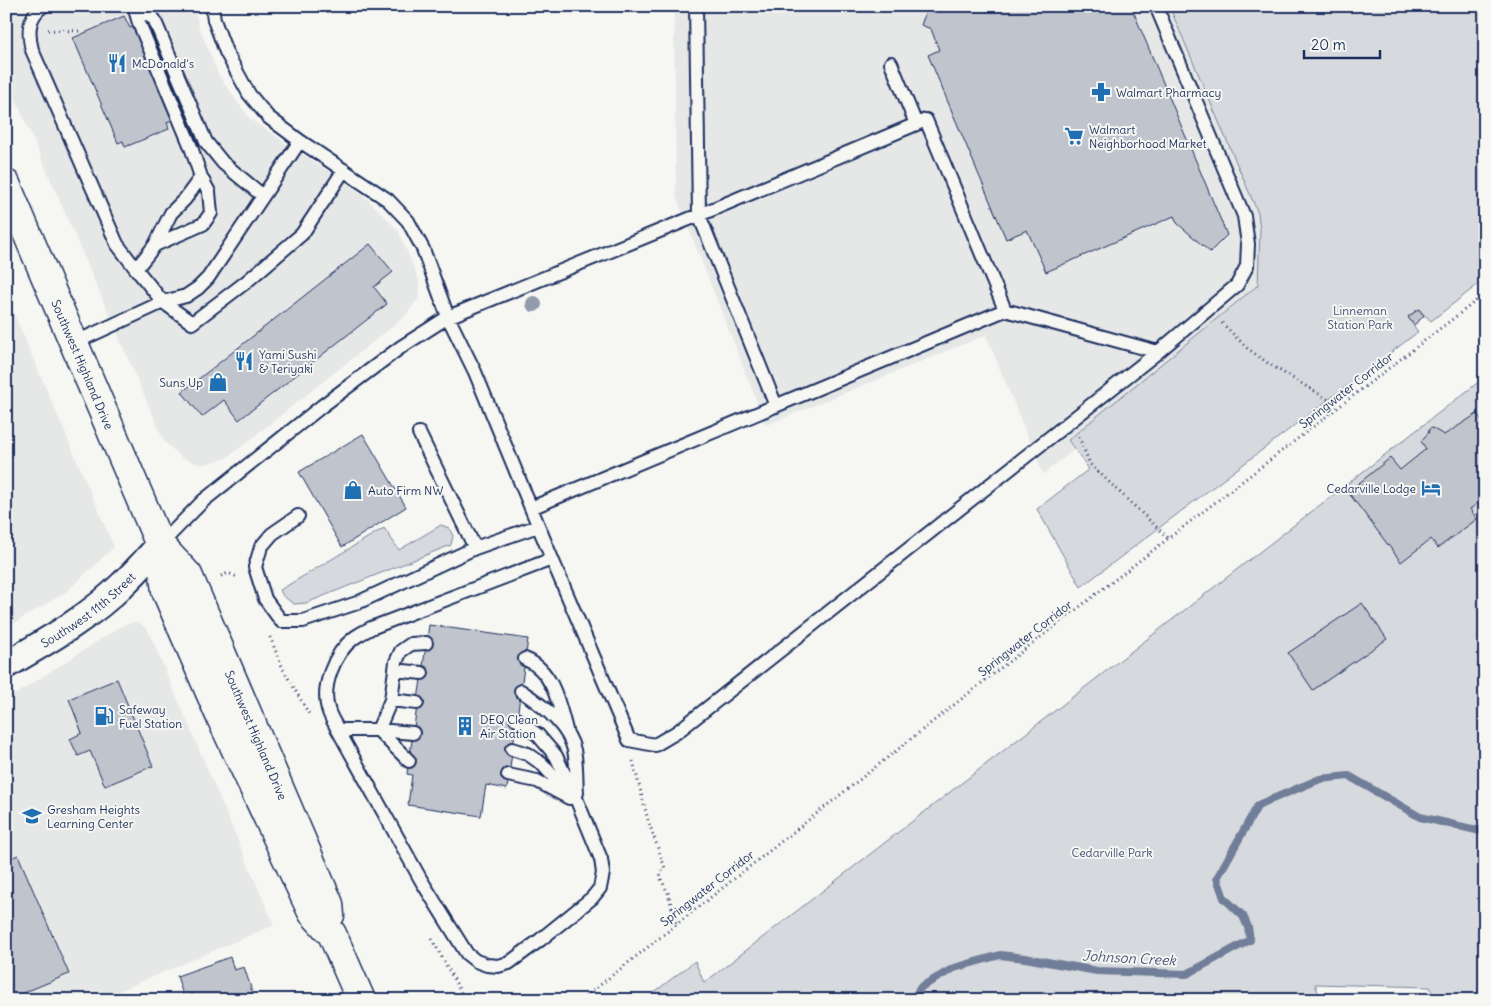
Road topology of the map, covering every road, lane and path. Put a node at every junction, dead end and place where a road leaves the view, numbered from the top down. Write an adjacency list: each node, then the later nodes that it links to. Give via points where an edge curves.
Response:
1 (43, 6): 15 (lane, via 30,22 32,50 117,244)
2 (135, 6): 10 (lane); 12 (lane, via 154,19 206,142 222,163)
3 (212, 6): 8 (lane, via 226,52 249,94 268,117)
4 (696, 6): 13 (lane)
5 (1156, 6): 18 (lane, via 1244,216 1247,266 1237,285)
6 (890, 63): 7 (lane)
7 (916, 124): 13 (lane); 19 (lane, via 926,120)
8 (300, 141): 9 (lane); 12 (lane)
9 (344, 170): 17 (lane, via 302,234 192,323); 20 (lane, via 388,200 408,222 423,249)
10 (201, 177): 14 (lane, via 171,214); 14 (lane, via 209,192 211,213 203,224)
11 (6, 184): 21 (main road, Southwest Highland Drive)
12 (263, 196): 17 (lane, via 208,278 186,296)
13 (699, 215): 20 (lane); 23 (lane)
14 (156, 245): 15 (lane)
15 (136, 269): 17 (lane)
16 (1485, 294): 24 (path, Springwater Corridor)
17 (163, 302): 21 (lane)
18 (1208, 309): 22 (lane); 24 (path, via 1246,348)
19 (1005, 310): 22 (lane); 23 (lane)
20 (448, 317): 27 (lane, via 475,372); 31 (lane, via 401,347 322,406 203,501)
21 (74, 342): 31 (main road, Southwest Highland Drive)
22 (1158, 352): 25 (lane)
23 (776, 406): 27 (lane)
24 (1339, 406): 30 (path, Springwater Corridor)
25 (1073, 420): 30 (path, via 1090,464); 47 (lane, via 677,732 655,745)
26 (419, 433): 32 (lane)
27 (531, 508): 29 (lane)
28 (298, 516): 32 (lane, via 261,546 255,567 265,599 281,620 303,620 357,604)
29 (538, 526): 32 (lane); 33 (lane)
30 (1168, 538): 52 (path, Springwater Corridor)
31 (160, 545): 36 (street, Southwest 11th Street, via 123,585 100,604); 53 (main road, Southwest Highland Drive, via 188,574 329,904 332,934)
32 (475, 548)
33 (552, 559): 43 (lane, via 371,628 353,638 331,670 326,690 328,711); 47 (lane)
34 (426, 643): 37 (lane, via 411,644 401,652)
35 (526, 659): 45 (lane, via 543,670 555,691)
36 (6, 665)
37 (395, 670): 38 (lane); 40 (lane)
38 (422, 673)
39 (521, 691): 45 (lane, via 538,702)
40 (391, 700): 41 (lane); 44 (lane)
41 (418, 703)
42 (516, 719): 51 (lane, via 538,735 556,756)
43 (338, 730): 44 (lane); 51 (lane, via 406,854 467,954 487,965 509,963 600,888 603,873 600,859)
44 (378, 730): 46 (lane); 49 (lane)
45 (567, 732): 51 (lane, via 574,750)
46 (413, 733)
47 (629, 740): 52 (path, via 648,820 665,868 660,877)
48 (512, 749): 51 (lane, via 528,754 542,764)
49 (409, 761)
50 (508, 775): 51 (lane, via 537,781)
51 (578, 803)
52 (676, 923): 54 (path, Springwater Corridor)
53 (360, 1000)
54 (580, 1000)

